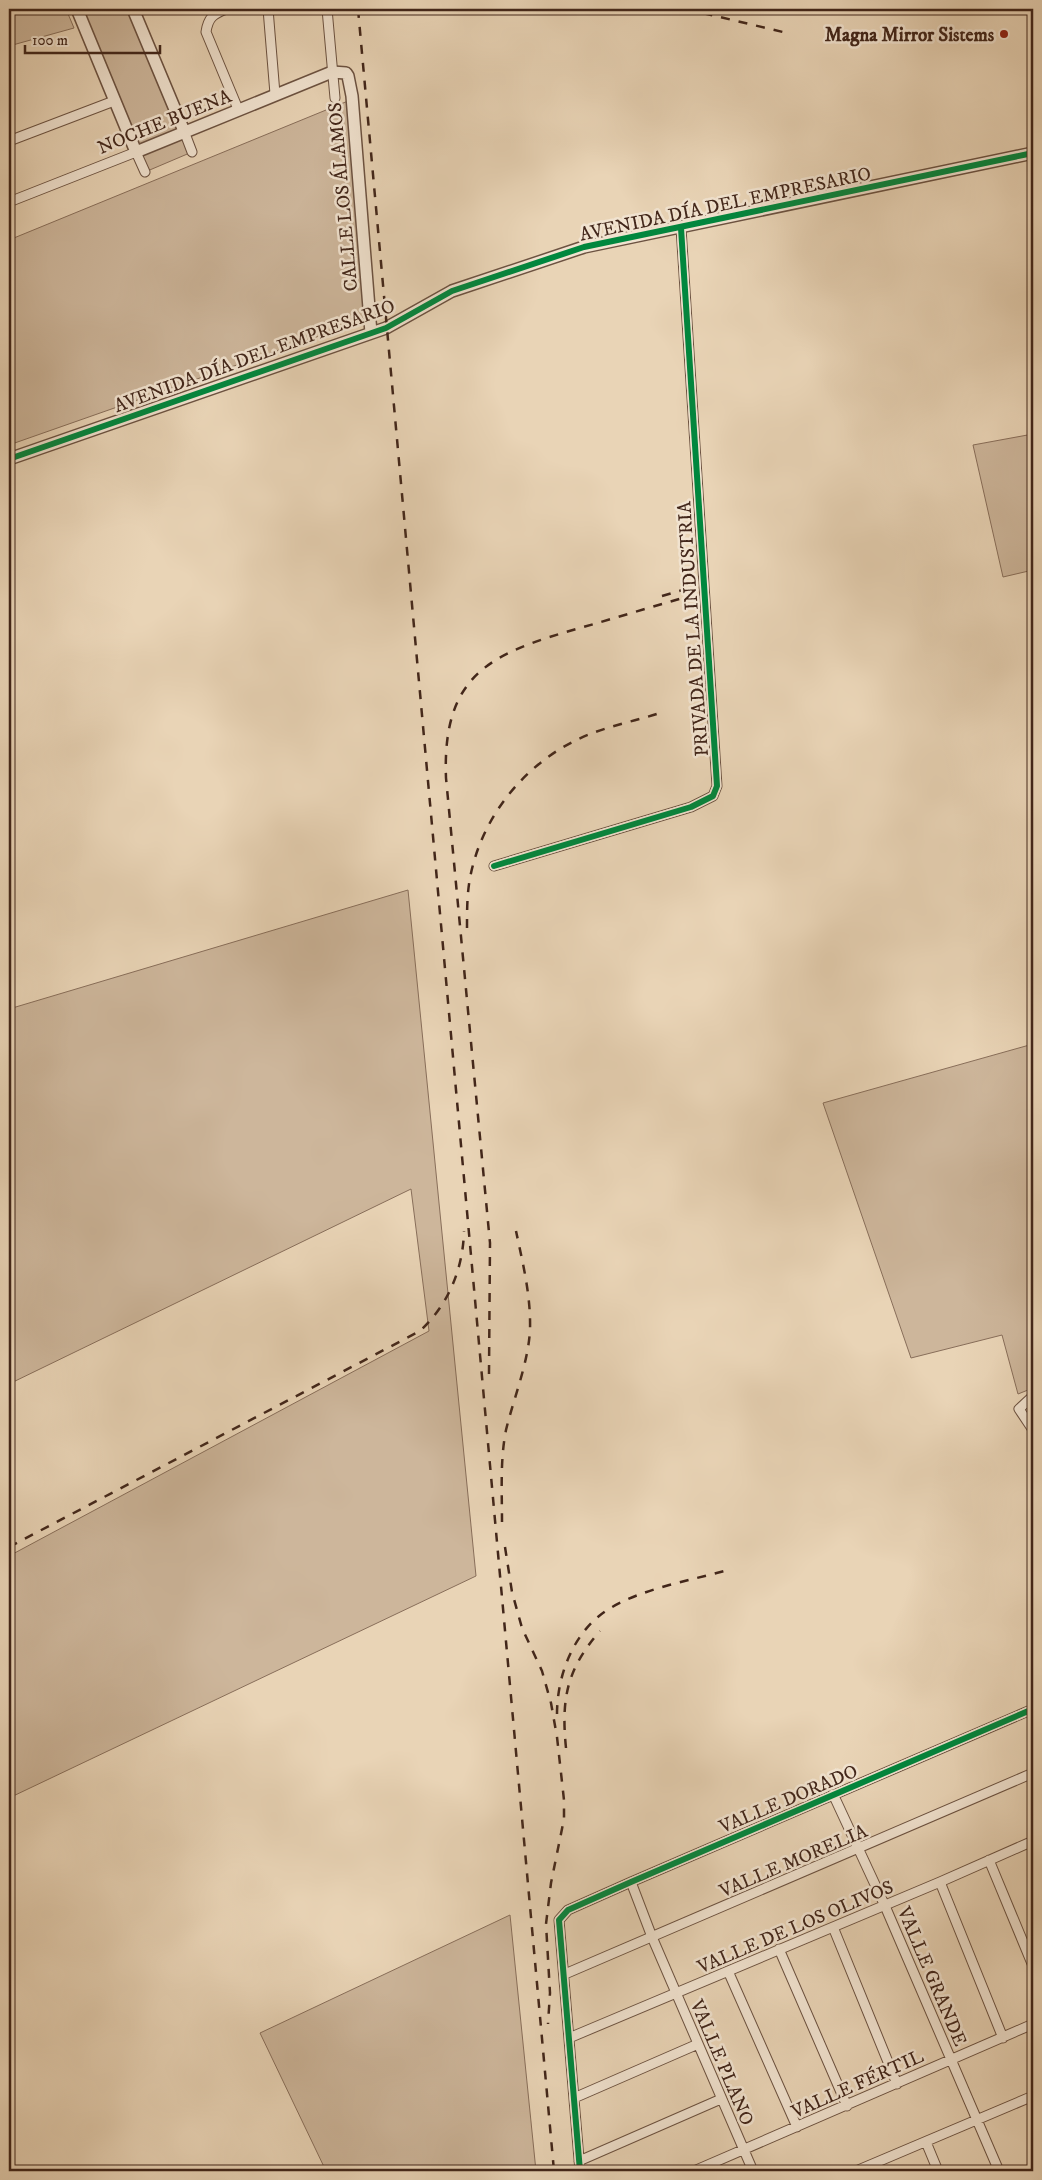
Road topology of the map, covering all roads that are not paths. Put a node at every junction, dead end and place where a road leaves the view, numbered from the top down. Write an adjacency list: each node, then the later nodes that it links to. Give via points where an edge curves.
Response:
1 (77, 9): 9 (street)
2 (133, 9): 11 (street)
3 (226, 9): 10 (street, via 212,16 207,22 206,32)
4 (268, 9): 7 (street)
5 (327, 9): 6 (street, CALLE LOS ÁLAMOS)
6 (332, 72): 7 (street, NOCHE BUENA); 8 (street, CALLE LOS ÁLAMOS); 19 (street, CALLE LOS ÁLAMOS, via 346,73 350,84)
7 (275, 94): 10 (street, NOCHE BUENA)
8 (336, 98)
9 (114, 101): 12 (street); 13 (street)
10 (238, 109): 11 (street, NOCHE BUENA)
11 (184, 131): 13 (street, NOCHE BUENA); 14 (street)
12 (9, 141)
13 (136, 152): 16 (street); 17 (street, NOCHE BUENA)
14 (192, 152)
15 (1033, 153): 18 (street, AVENIDA DÍA DEL EMPRESARIO)
16 (146, 172)
17 (9, 202)
18 (681, 228): 19 (street, AVENIDA DÍA DEL EMPRESARIO, via 584,247 528,265 452,291); 21 (street, PRIVADA DE LA INDUSTRIA, via 718,786 713,796 691,807)
19 (371, 333): 20 (street, AVENIDA DÍA DEL EMPRESARIO)
20 (9, 459)
21 (494, 866)
22 (1033, 1396): 23 (street, via 1019,1409)
23 (1033, 1430)
24 (1033, 1710): 26 (street, VALLE DORADO)
25 (1033, 1773): 28 (street, VALLE MORELIA)
26 (834, 1794): 28 (street, VALLE GRANDE); 30 (street, VALLE DORADO)
27 (1033, 1841): 29 (street, VALLE DE LOS OLIVOS)
28 (858, 1850): 32 (street, VALLE GRANDE); 34 (street, VALLE MORELIA)
29 (989, 1860): 31 (street, VALLE DE LOS OLIVOS); 36 (street)
30 (631, 1882): 34 (street, VALLE PLANO); 38 (street, VALLE DORADO, via 568,1910 559,1920)
31 (940, 1882): 32 (street, VALLE DE LOS OLIVOS); 42 (street)
32 (885, 1906): 33 (street, VALLE DE LOS OLIVOS); 44 (street, VALLE GRANDE)
33 (833, 1927): 35 (street, VALLE DE LOS OLIVOS); 45 (street)
34 (652, 1938): 38 (street, VALLE MORELIA); 39 (street, VALLE PLANO)
35 (779, 1949): 37 (street, VALLE DE LOS OLIVOS); 49 (street)
36 (1033, 1966)
37 (728, 1971): 39 (street, VALLE DE LOS OLIVOS); 51 (street)
38 (565, 1974): 41 (street)
39 (676, 1993): 41 (street, VALLE DE LOS OLIVOS); 43 (street, VALLE PLANO)
40 (1033, 2024): 42 (street, VALLE FÉRTIL)
41 (569, 2038): 46 (street)
42 (1003, 2038): 44 (street, VALLE FÉRTIL)
43 (698, 2044): 46 (street); 47 (street, VALLE PLANO)
44 (951, 2060): 45 (street, VALLE FÉRTIL); 50 (street, VALLE GRANDE)
45 (897, 2084): 49 (street, VALLE FÉRTIL)
46 (574, 2098): 54 (street)
47 (721, 2098): 53 (street, VALLE PLANO); 54 (street)
48 (1032, 2100): 50 (street)
49 (847, 2106): 51 (street, VALLE FÉRTIL)
50 (977, 2120): 52 (street); 61 (street, VALLE GRANDE)
51 (797, 2127): 53 (street, VALLE FÉRTIL)
52 (926, 2142): 55 (street); 60 (street)
53 (743, 2150): 57 (street, VALLE FÉRTIL); 58 (street, VALLE PLANO)
54 (579, 2160): 56 (street)
55 (874, 2168): 59 (street)
56 (580, 2171)
57 (694, 2171)
58 (752, 2171)
59 (856, 2171)
60 (938, 2171)
61 (999, 2171)

